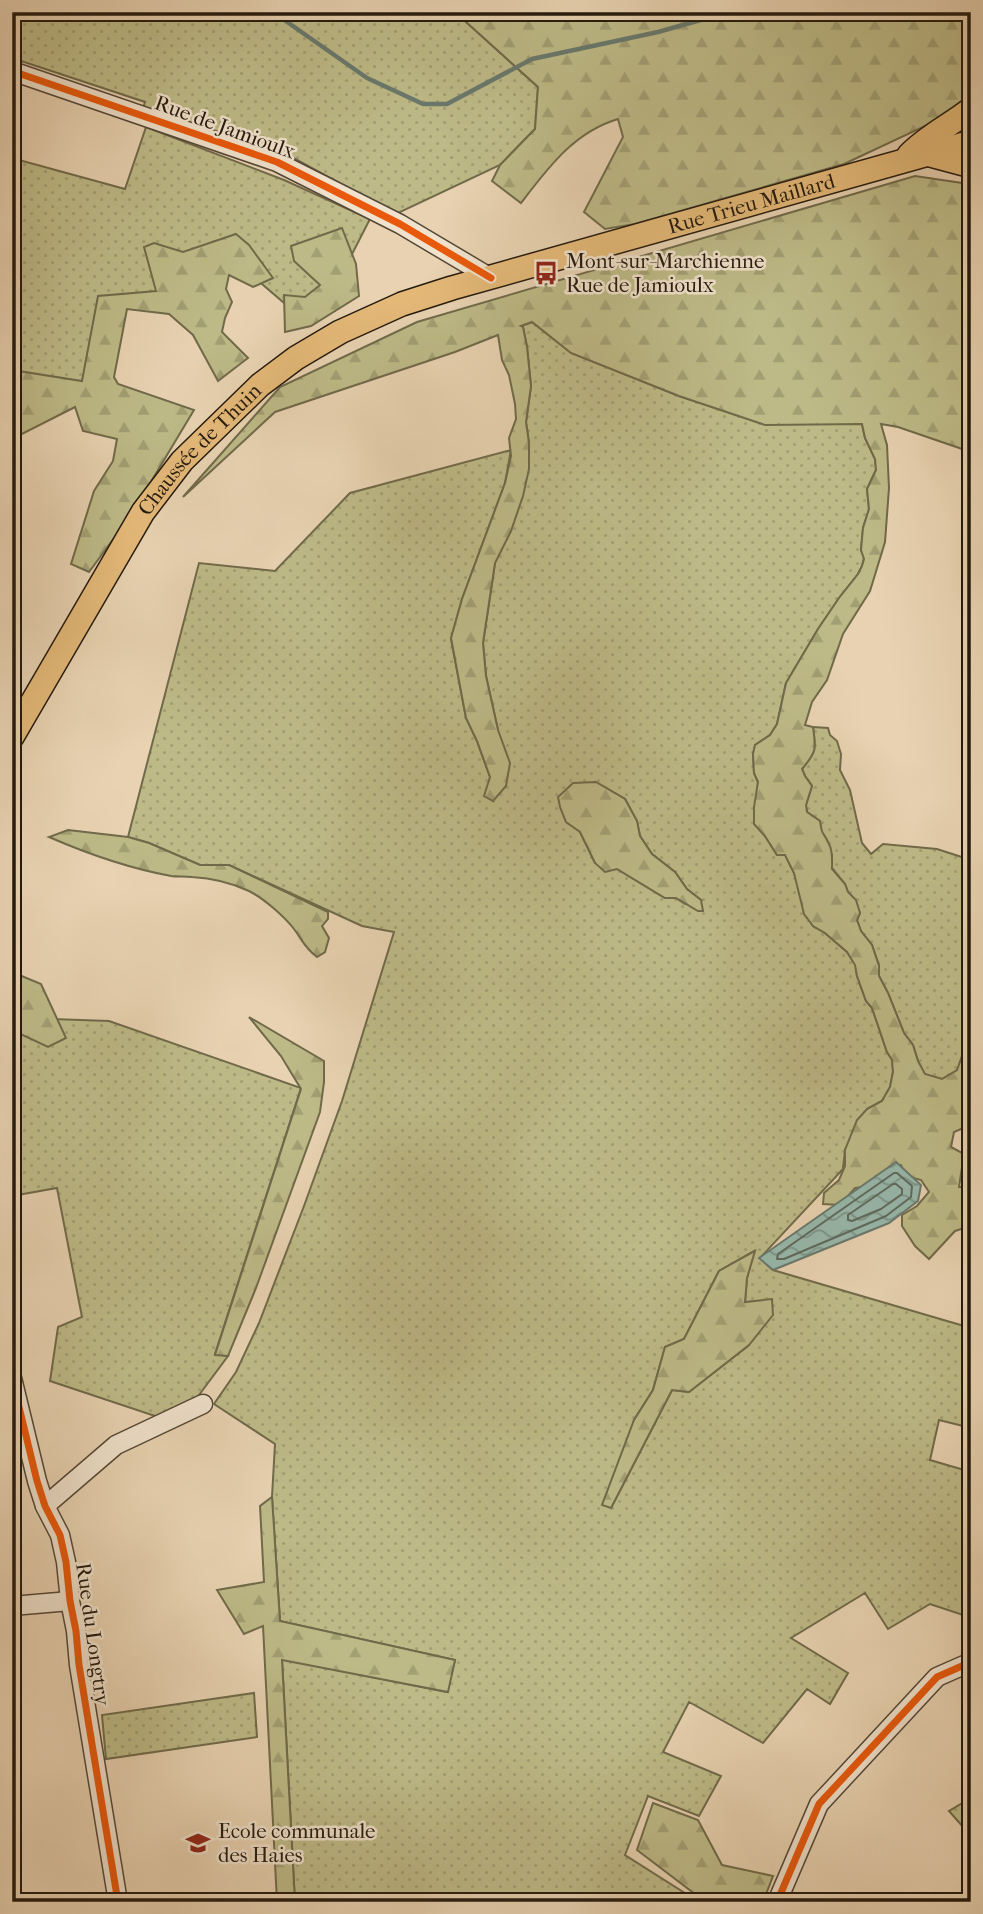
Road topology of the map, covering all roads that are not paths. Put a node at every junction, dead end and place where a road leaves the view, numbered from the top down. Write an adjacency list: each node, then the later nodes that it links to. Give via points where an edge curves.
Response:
1 (12, 71): 7 (street, Rue de Jamioulx, via 277,162)
2 (971, 109): 5 (main road)
3 (971, 142): 4 (main road, Rue Trieu Maillard)
4 (927, 154): 5 (main road, Rue Trieu Maillard); 6 (main road)
5 (903, 161): 7 (main road, Rue Trieu Maillard)
6 (971, 166)
7 (491, 278): 8 (main road, Chaussée de Thuin, via 402,304 340,332 260,386 182,461 143,512)
8 (12, 737)
9 (12, 1378): 11 (street, Rue du Longtry)
10 (203, 1404): 11 (street, via 116,1445)
11 (46, 1506): 12 (street, Rue du Longtry, via 60,1535)
12 (70, 1601): 13 (street); 15 (street, Rue du Longtry)
13 (12, 1606)
14 (971, 1662): 16 (street, via 937,1677 819,1804)
15 (118, 1902)
16 (777, 1902)

